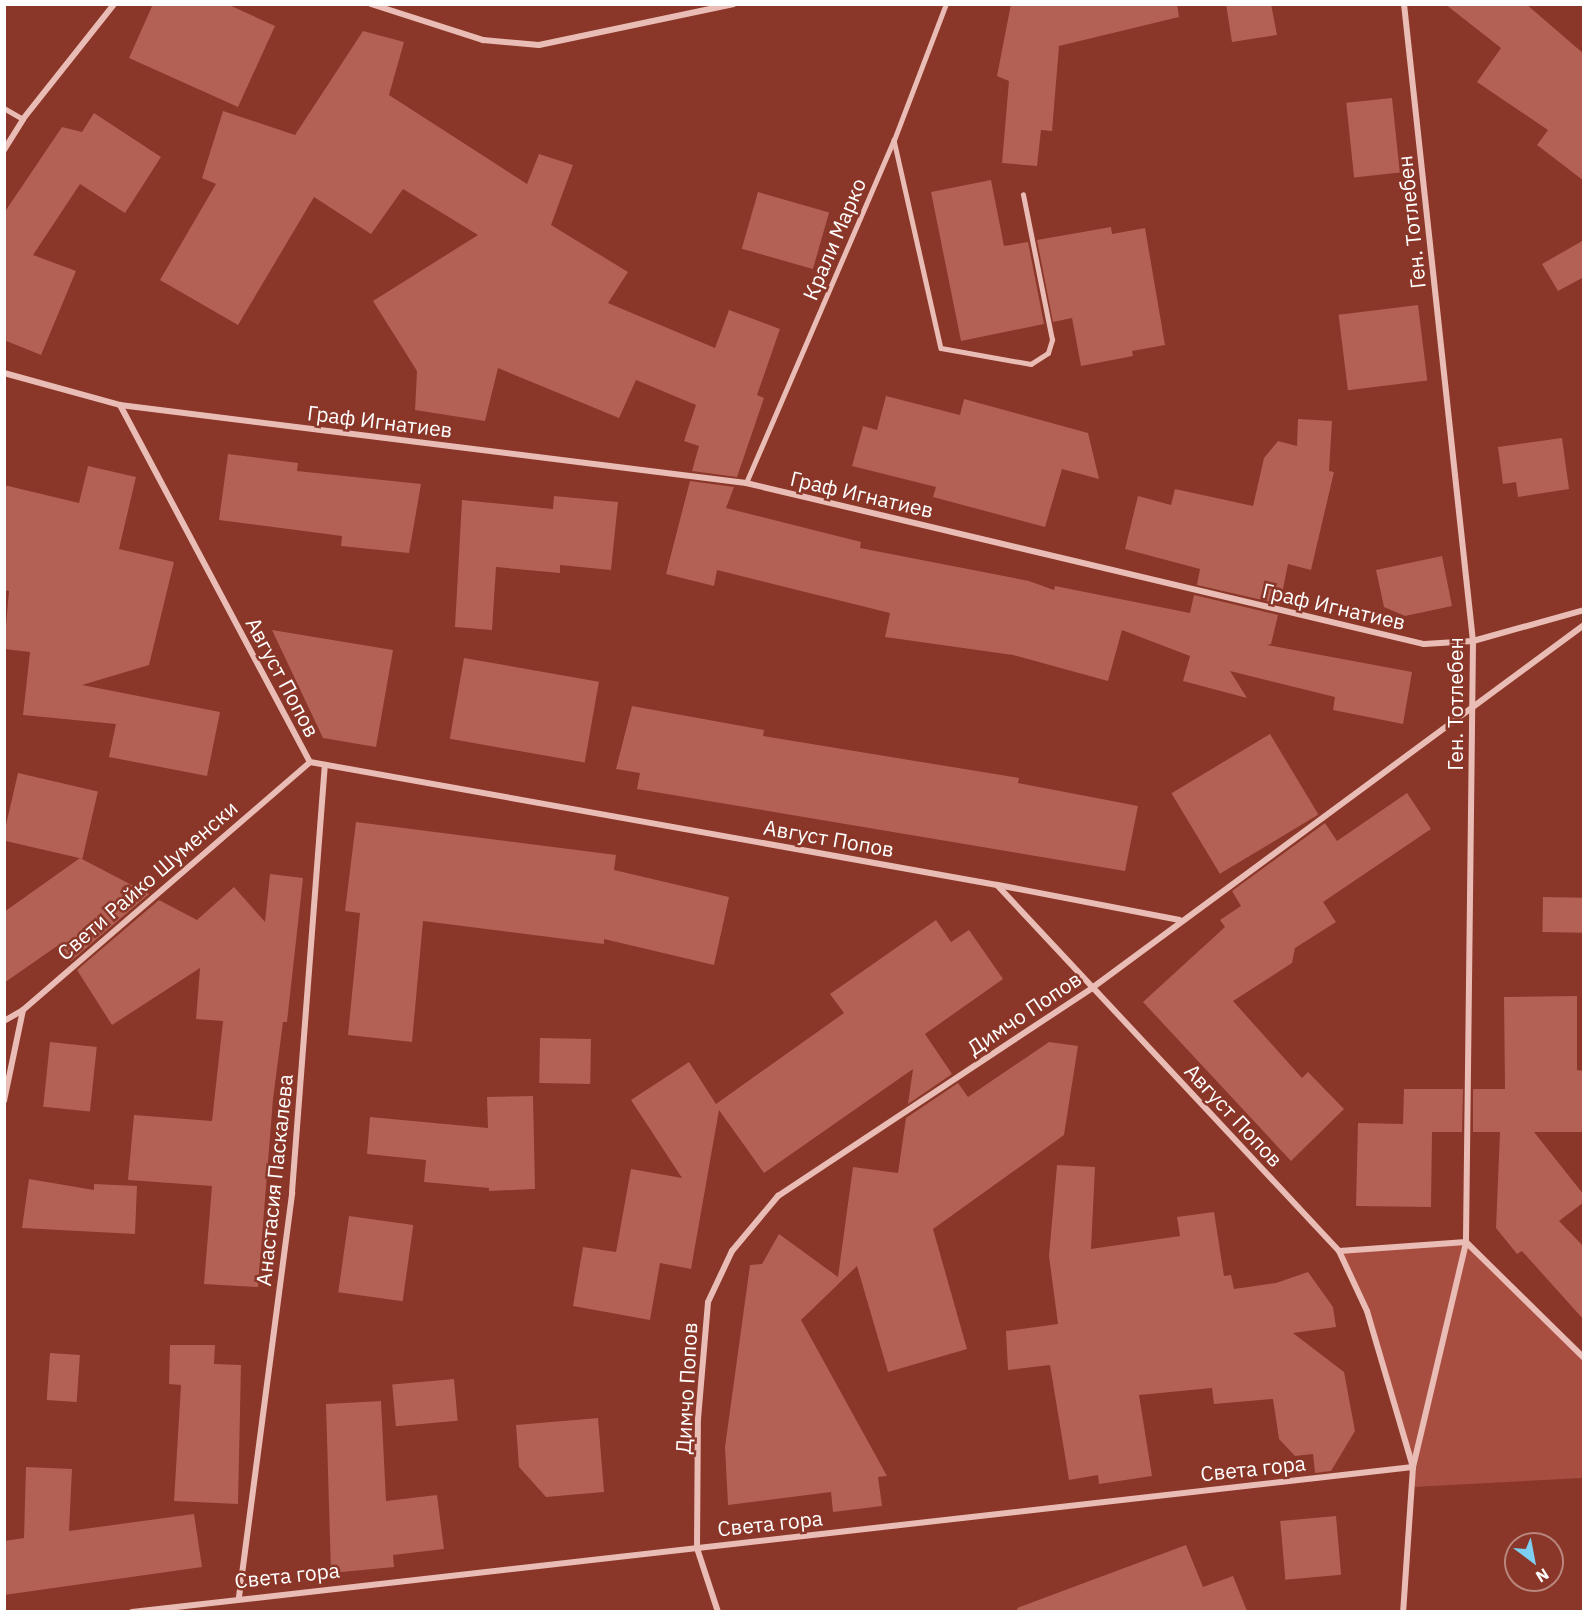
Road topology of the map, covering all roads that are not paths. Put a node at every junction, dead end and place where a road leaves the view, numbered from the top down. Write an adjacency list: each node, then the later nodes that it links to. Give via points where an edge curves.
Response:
1 (114, 4): 7 (street)
2 (371, 4): 3 (street, via 483,40 540,45)
3 (734, 4)
4 (946, 4): 8 (lane, Крали Марко)
5 (1404, 4): 16 (street, Ген. Тотлебен)
6 (4, 108): 7 (lane)
7 (23, 119): 9 (street)
8 (894, 141): 10 (lane, via 941,348 1031,364 1048,353 1052,340); 13 (lane, Крали Марко)
9 (4, 150)
10 (1023, 195)
11 (4, 373): 12 (street)
12 (120, 405): 13 (street, Граф Игнатиев); 18 (street, Август Попов)
13 (746, 483): 16 (street, Граф Игнатиев, via 1424,644)
14 (1584, 610): 16 (street, Граф Игнатиев)
15 (1584, 625): 17 (street, Димчо Попов)
16 (1473, 640): 17 (street, Ген. Тотлебен)
17 (1472, 706): 21 (street, Димчо Попов); 26 (street, Ген. Тотлебен)
18 (309, 762): 19 (street, Август Попов); 23 (street, Свети Райко Шуменски)
19 (325, 765): 20 (street, Август Попов); 31 (street, Анастасия Паскалева, via 292,1192)
20 (997, 885): 21 (street); 22 (street, Август Попов)
21 (1180, 920): 22 (street, Димчо Попов)
22 (1092, 988): 27 (street, Август Попов); 30 (street, Димчо Попов, via 778,1196 732,1251 708,1302 698,1419)
23 (23, 1010): 24 (street, Свети Райко Шуменски); 25 (street)
24 (4, 1021)
25 (4, 1101)
26 (1466, 1242): 27 (street); 28 (street); 29 (street, Ген. Тотлебен)
27 (1339, 1251): 29 (street, Август Попов, via 1367,1311)
28 (1584, 1358)
29 (1413, 1467): 30 (street, Света гора); 34 (street, Август Попов)
30 (697, 1548): 31 (street, Света гора); 33 (street, Димчо Попов)
31 (239, 1597): 32 (street, Света гора)
32 (132, 1611)
33 (718, 1611)
34 (1403, 1611)

